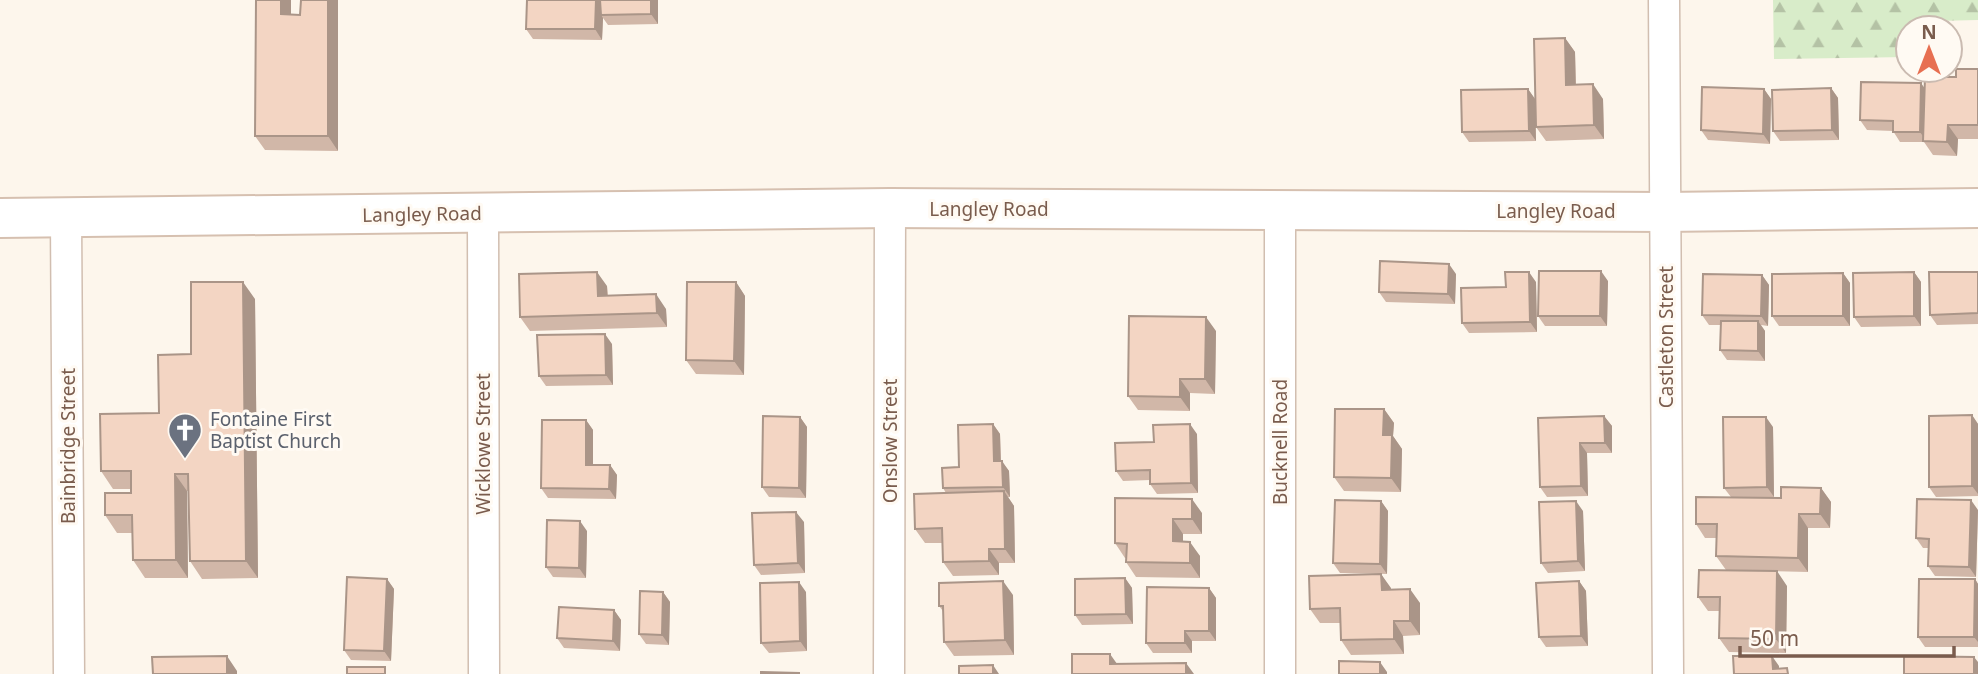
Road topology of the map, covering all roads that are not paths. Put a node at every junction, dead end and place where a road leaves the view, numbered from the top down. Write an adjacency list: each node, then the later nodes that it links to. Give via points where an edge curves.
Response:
1 (1664, 0): 5 (street, Castleton Street)
2 (890, 208): 4 (street, Langley Road); 6 (street, Langley Road); 11 (street, Onslow Street)
3 (1978, 208): 5 (street, Langley Road)
4 (1280, 211): 5 (street, Langley Road); 12 (street, Bucknell Road)
5 (1665, 212): 13 (street, Castleton Street)
6 (482, 213): 8 (street, Langley Road); 10 (street, Wicklowe Street)
7 (0, 218): 8 (street, Langley Road)
8 (66, 218): 9 (street, Bainbridge Street)
9 (69, 674)
10 (484, 674)
11 (889, 674)
12 (1280, 674)
13 (1668, 674)

